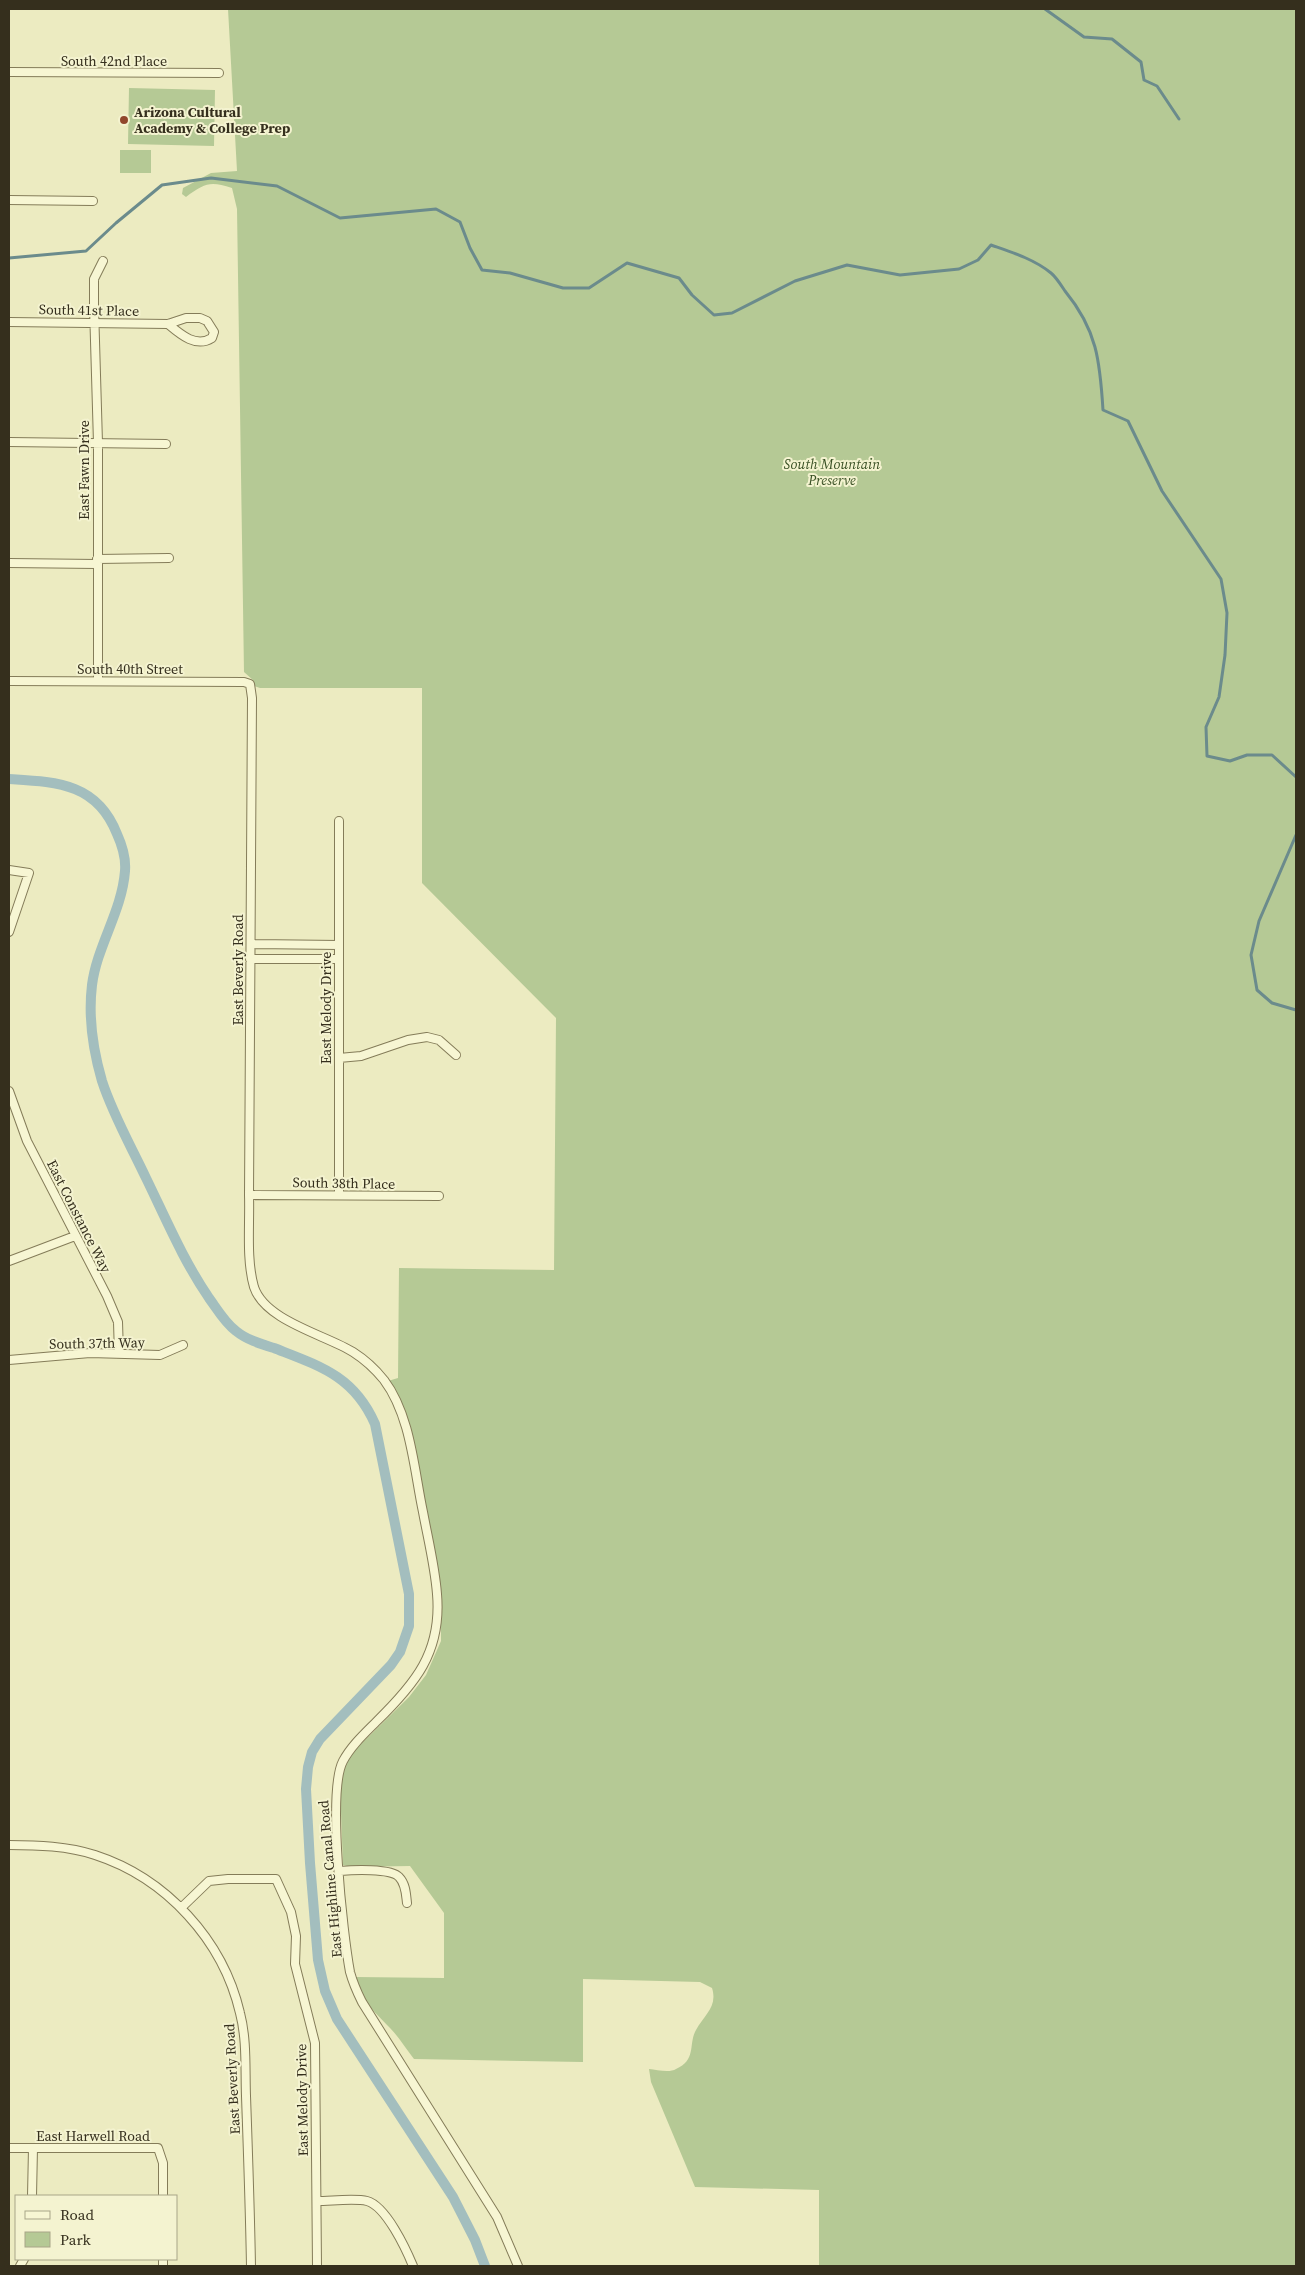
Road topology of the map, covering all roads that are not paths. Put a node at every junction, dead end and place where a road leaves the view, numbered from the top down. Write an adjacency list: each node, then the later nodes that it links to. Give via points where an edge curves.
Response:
1 (9, 72): 2 (street, South 42nd Place)
2 (219, 74)
3 (9, 200): 4 (street)
4 (93, 201)
5 (103, 261): 7 (street, East Fawn Drive, via 94,280)
6 (9, 322): 7 (street, South 41st Place)
7 (95, 323): 8 (street, South 41st Place); 10 (street, East Fawn Drive)
8 (168, 324): 8 (street, South 41st Place, via 195,342 205,342 212,338 214,332 207,320 200,318 186,318)
9 (9, 442): 10 (street)
10 (98, 443): 11 (street); 13 (street, East Fawn Drive)
11 (166, 444)
12 (169, 558): 13 (street)
13 (97, 562): 14 (street); 16 (street, East Fawn Drive)
14 (9, 563)
15 (9, 681): 16 (street, South 40th Street)
16 (98, 681): 17 (street, South 40th Street)
17 (250, 684): 21 (street, East Beverly Road)
18 (339, 821): 22 (street, East Melody Drive)
19 (9, 870): 20 (street, via 29,873)
20 (9, 932)
21 (250, 944): 22 (street); 23 (street, East Beverly Road)
22 (339, 945): 24 (street, East Melody Drive)
23 (250, 959): 24 (street); 28 (street, East Beverly Road)
24 (339, 959): 26 (street, East Melody Drive)
25 (456, 1055): 26 (street, via 440,1040 427,1038 408,1040 361,1056)
26 (339, 1058): 29 (street, East Melody Drive)
27 (9, 1091): 31 (street, East Constance Way, via 27,1141)
28 (249, 1195): 29 (street, South 38th Place); 32 (street, East Beverly Road)
29 (339, 1195): 30 (street, South 38th Place)
30 (439, 1196)
31 (75, 1236): 33 (street); 35 (street, East Constance Way, via 118,1322)
32 (250, 1257): 38 (street, East Highline Canal Road, via 255,1288 270,1310 352,1352 384,1380 396,1401 412,1456 437,1593 436,1628 422,1669 412,1686 350,1749 342,1763 335,1790)
33 (9, 1262)
34 (183, 1345): 35 (street, South 37th Way, via 160,1355)
35 (119, 1354): 36 (street, South 37th Way, via 68,1354)
36 (9, 1360)
37 (9, 1845): 40 (street, East Beverly Road, via 69,1848 95,1855 122,1866)
38 (340, 1871): 39 (street, via 390,1872 399,1876 405,1887); 49 (street, East Highline Canal Road, via 346,1942 354,1985 496,2217)
39 (407, 1904)
40 (182, 1908): 45 (street, East Melody Drive, via 209,1881 276,1879 291,1912 296,1936 295,1964 315,2044); 46 (street, East Beverly Road, via 206,1937 228,1972 240,2013 246,2050)
41 (9, 2148): 42 (street, East Harwell Road)
42 (33, 2148): 43 (street); 44 (street, East Harwell Road, via 158,2148 163,2163)
43 (32, 2195)
44 (163, 2195)
45 (317, 2201): 47 (street, East Melody Drive); 48 (street, via 368,2201 381,2211 406,2248)
46 (251, 2266)
47 (317, 2266)
48 (413, 2266)
49 (518, 2266)

